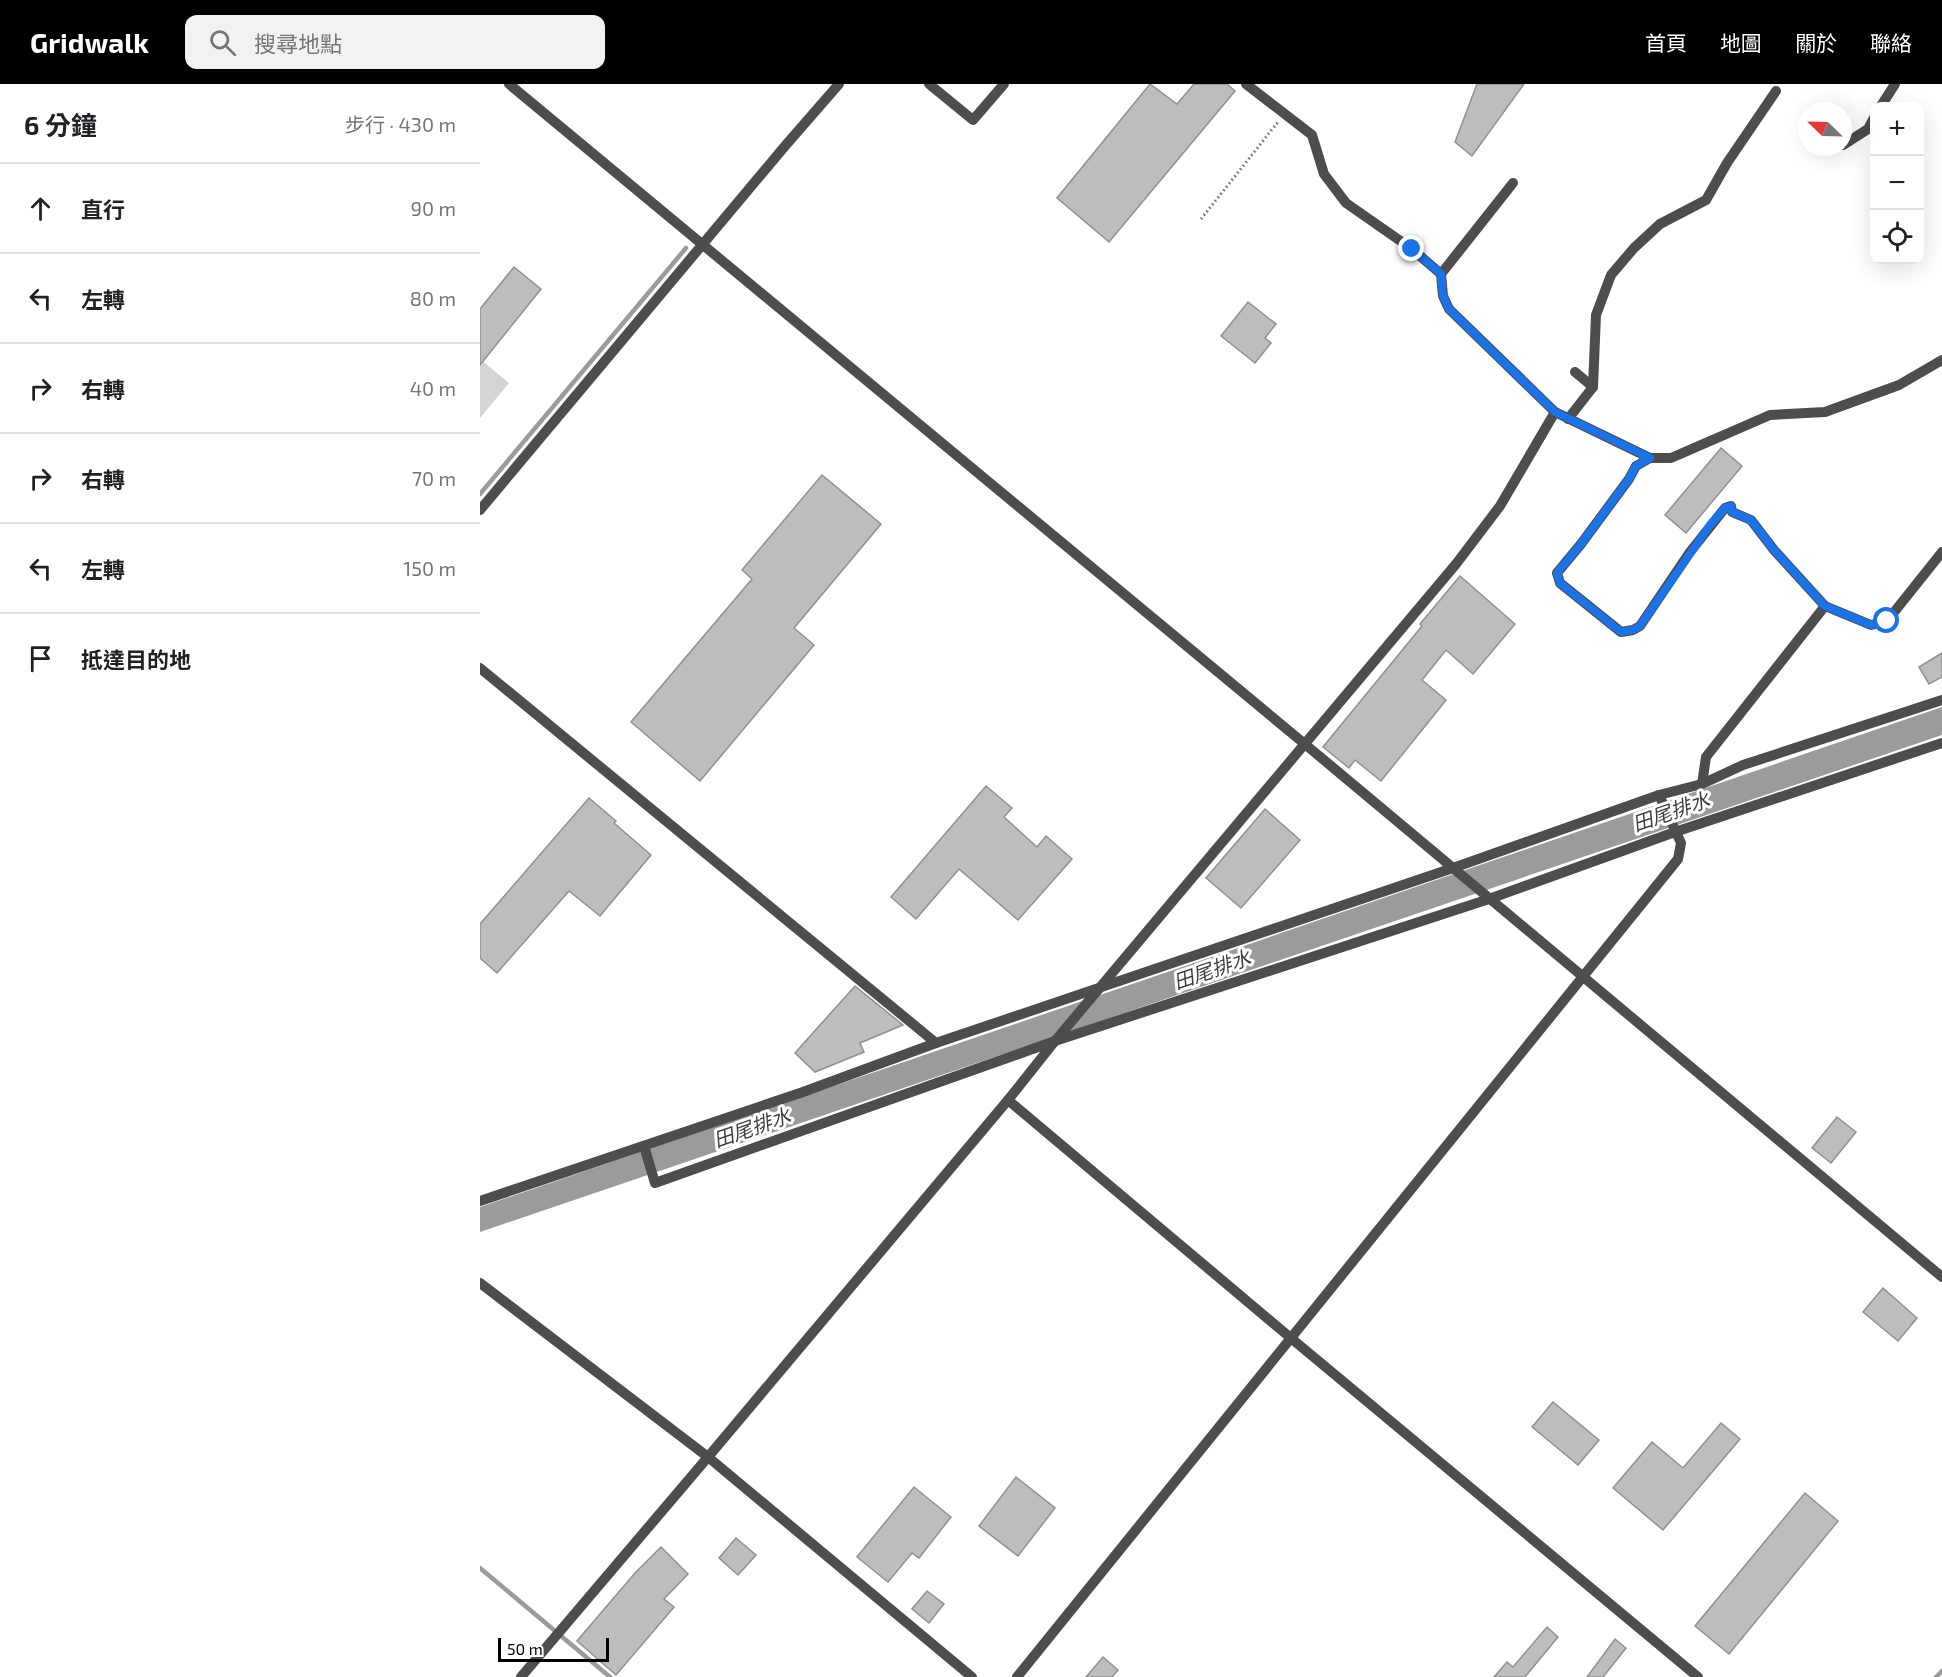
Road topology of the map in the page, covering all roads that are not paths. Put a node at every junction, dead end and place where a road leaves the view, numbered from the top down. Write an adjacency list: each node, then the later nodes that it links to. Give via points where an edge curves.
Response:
1 (509, 84): 12 (street)
2 (839, 84): 12 (street)
3 (929, 84): 4 (street, via 973,120)
4 (1004, 84)
5 (1245, 84): 13 (street, via 1312,135 1324,174 1346,203)
6 (1895, 84): 8 (street)
7 (1776, 91): 16 (street, via 1707,200 1659,224 1611,274 1596,315)
8 (1884, 102)
9 (1870, 126): 10 (street)
10 (1852, 139)
11 (1514, 183): 13 (street)
12 (702, 245): 20 (street); 26 (street)
13 (1441, 274): 17 (street, via 1449,309)
14 (1942, 360): 19 (street, via 1899,385 1825,412 1770,416 1671,458)
15 (1575, 372): 16 (street)
16 (1593, 387): 18 (street)
17 (1555, 412): 18 (street); 26 (street, via 1494,514)
18 (1568, 419): 19 (street)
19 (1650, 458): 22 (street, via 1636,466 1557,573 1560,583 1621,632 1633,630 1640,626 1710,525 1731,506 1732,512 1751,520)
20 (480, 510)
21 (1942, 552): 22 (street, via 1887,621 1871,625)
22 (1825, 606): 27 (street, via 1706,757)
23 (480, 668): 35 (street)
24 (1942, 700): 27 (street, via 1743,765)
25 (1942, 743): 29 (street)
26 (1306, 745): 30 (street); 33 (street)
27 (1702, 784): 28 (street)
28 (1659, 795): 29 (street); 30 (street)
29 (1675, 832): 31 (street); 32 (street, via 1681,843 1678,860)
30 (1453, 868): 31 (street); 33 (street)
31 (1489, 899): 32 (street); 34 (street)
32 (1583, 976): 39 (street); 41 (street)
33 (1101, 987): 34 (street); 35 (street)
34 (1055, 1041): 36 (street); 37 (street, via 655,1183)
35 (936, 1044): 37 (street)
36 (1008, 1100): 41 (street); 42 (street)
37 (644, 1146): 38 (street)
38 (480, 1201)
39 (1942, 1277)
40 (480, 1283): 42 (street)
41 (1292, 1339): 45 (street); 46 (street)
42 (708, 1457): 43 (street); 44 (street)
43 (521, 1677)
44 (972, 1677)
45 (1017, 1677)
46 (1698, 1677)

